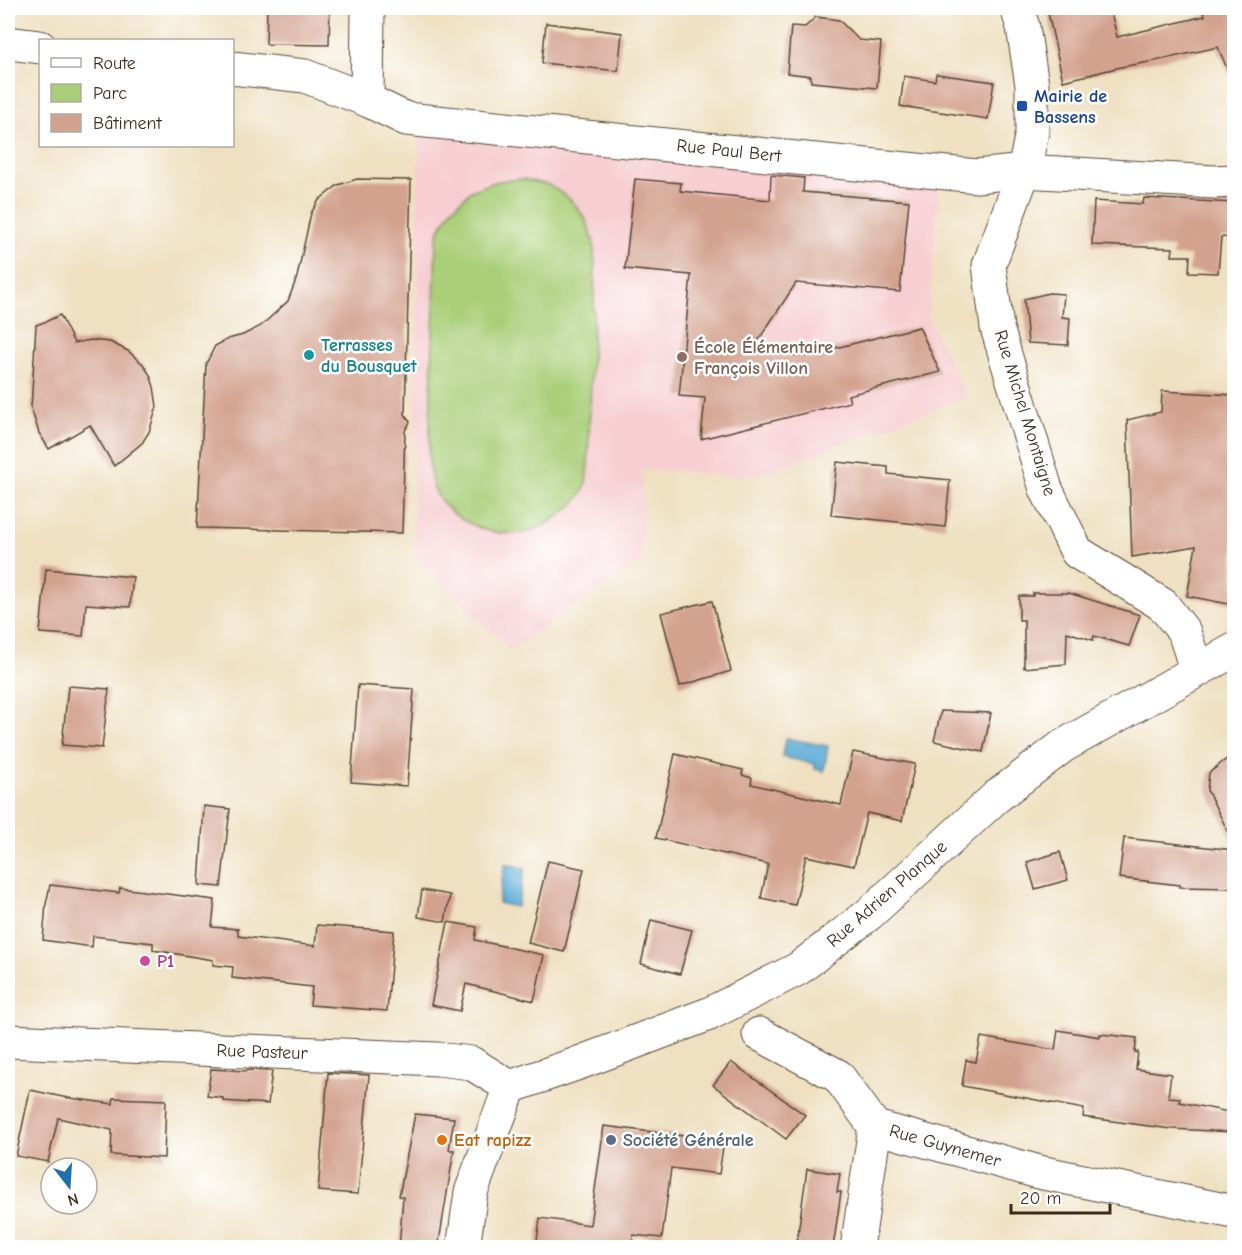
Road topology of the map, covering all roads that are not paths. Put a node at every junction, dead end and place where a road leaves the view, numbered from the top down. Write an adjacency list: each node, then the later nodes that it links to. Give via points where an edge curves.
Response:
1 (369, 8): 6 (street)
2 (1017, 8): 7 (street, Rue Michel Montaigne, via 1032,85 1032,132)
3 (8, 43): 4 (street)
4 (39, 47)
5 (234, 68): 6 (street, Rue Paul Bert, via 305,76)
6 (367, 100): 7 (street, Rue Paul Bert, via 406,119 977,176)
7 (1024, 171): 8 (street, Rue Paul Bert); 10 (street, Rue Michel Montaigne, via 989,265 997,328 1046,489 1077,552 1164,605 1184,632)
8 (1234, 181)
9 (1234, 650): 10 (street, Rue Adrien Planque)
10 (1197, 671): 13 (street, Rue Adrien Planque, via 1063,746 996,797 869,914 798,969 709,1014)
11 (759, 1034): 14 (street, Rue Guynemer, via 838,1076)
12 (8, 1041): 13 (street, Rue Pasteur, via 438,1059 471,1063)
13 (510, 1087): 16 (street, via 471,1192)
14 (875, 1127): 15 (street, Rue Guynemer, via 1039,1172); 17 (street)
15 (1234, 1212)
16 (463, 1248)
17 (856, 1248)

